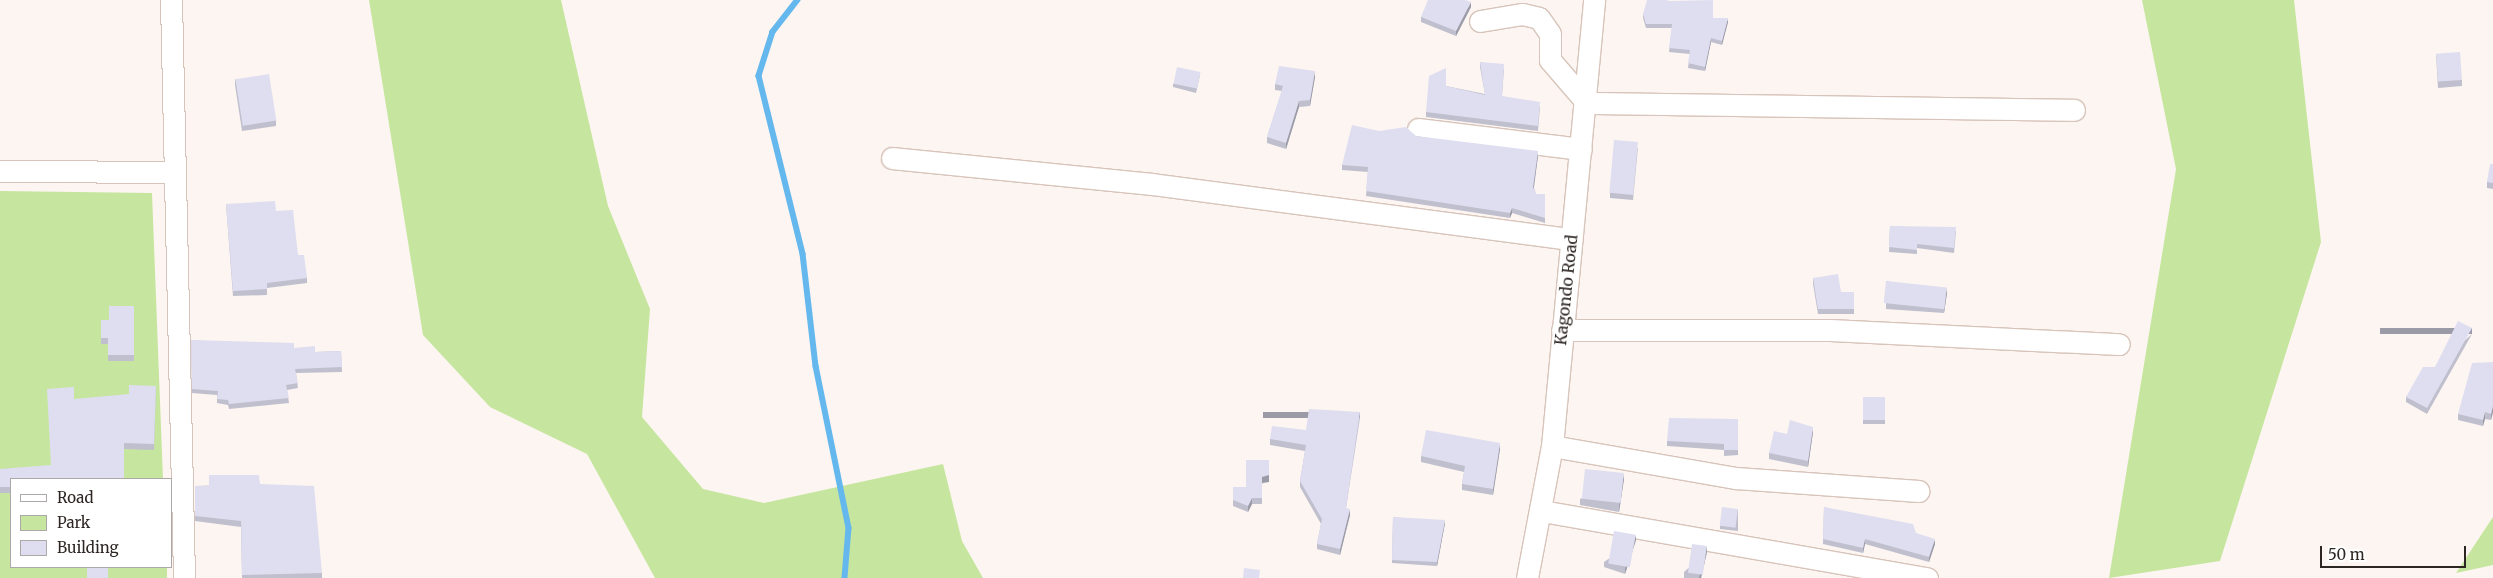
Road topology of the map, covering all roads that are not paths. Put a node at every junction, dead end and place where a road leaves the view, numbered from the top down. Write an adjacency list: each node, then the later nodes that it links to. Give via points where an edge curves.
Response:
1 (171, 0): 10 (street)
2 (1594, 0): 4 (street, Kagondo Road)
3 (1480, 21): 4 (street, via 1522,14 1539,18 1550,34 1550,60)
4 (1587, 103): 5 (street); 7 (street, Kagondo Road)
5 (2074, 110)
6 (1418, 129): 7 (street)
7 (1581, 149): 11 (street, Kagondo Road)
8 (892, 158): 11 (street, via 1152,184)
9 (0, 171): 10 (street)
10 (175, 172): 17 (street)
11 (1571, 240): 12 (street, Kagondo Road)
12 (1562, 330): 13 (street, via 1830,330); 14 (street, Kagondo Road)
13 (2119, 344)
14 (1552, 446): 15 (street, via 1736,478); 16 (street, Kagondo Road)
15 (1918, 491)
16 (1542, 511): 18 (street, Kagondo Road); 19 (street)
17 (184, 578)
18 (1527, 578)
19 (1928, 578)

